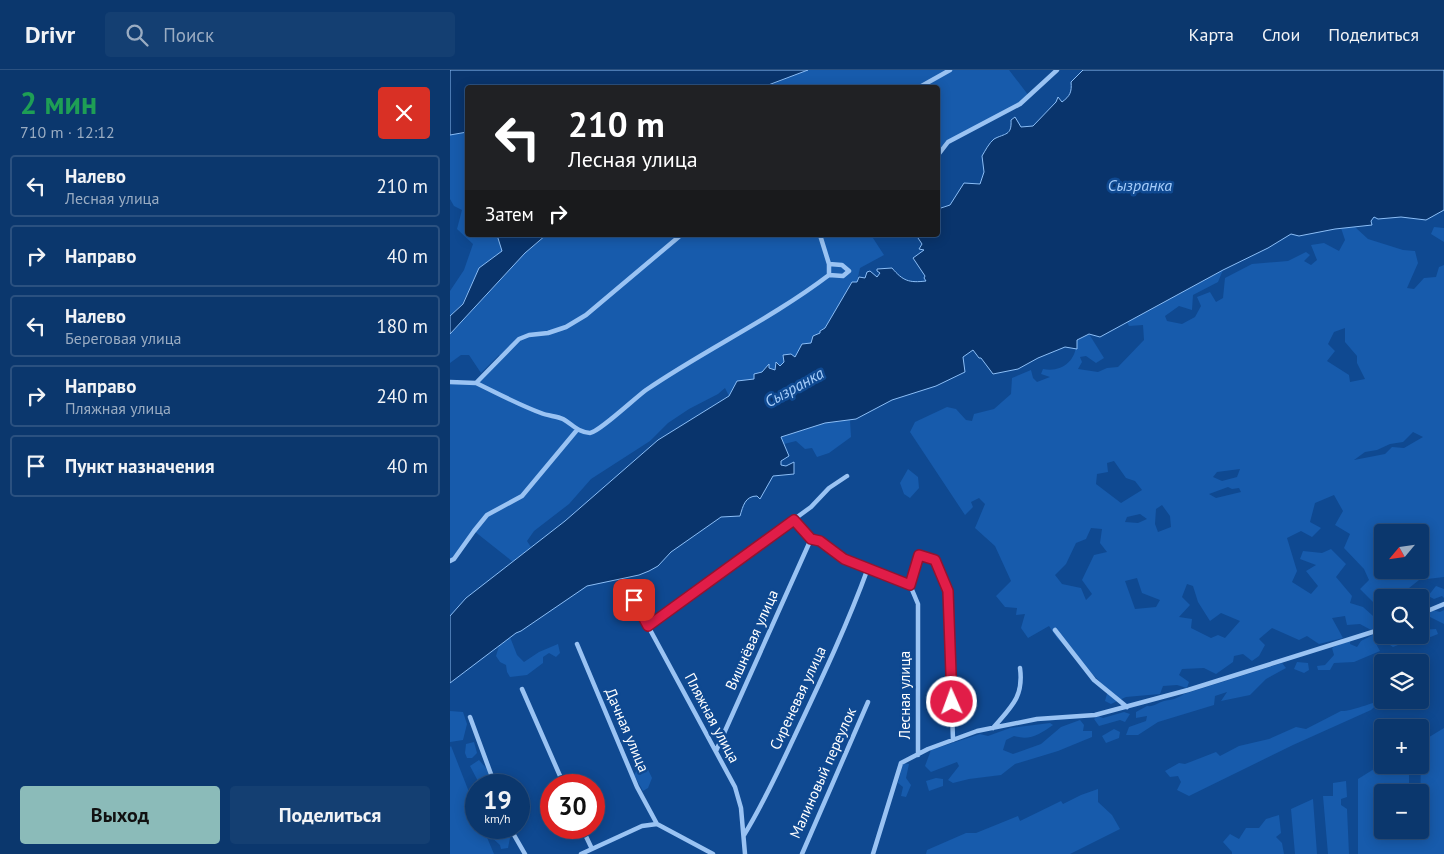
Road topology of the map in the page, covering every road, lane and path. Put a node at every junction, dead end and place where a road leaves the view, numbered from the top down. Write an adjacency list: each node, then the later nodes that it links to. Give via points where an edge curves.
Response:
1 (950, 70): 3 (street)
2 (1057, 70): 4 (street, via 1020,104 948,142)
3 (923, 85)
4 (940, 153)
5 (679, 237): 10 (street, via 586,315 566,327 519,339)
6 (821, 237): 7 (street)
7 (829, 264): 8 (street); 8 (street, via 849,271 843,276)
8 (829, 276): 11 (street, via 672,372 598,430 589,433)
9 (450, 382): 10 (street)
10 (476, 383): 11 (street, via 542,414 562,418)
11 (577, 430): 15 (street, via 522,496 487,515)
12 (847, 476): 13 (street)
13 (794, 520): 14 (street); 21 (street)
14 (811, 539): 16 (street, via 820,541 844,559); 32 (street, Вишнёвая улица)
15 (450, 561)
16 (868, 568): 17 (street); 37 (street, Сиреневая улица, via 813,697 759,811)
17 (910, 585): 31 (street, via 919,555 935,560 948,591); 33 (street, Лесная улица, via 918,604)
18 (634, 600): 21 (street, Пляжная улица)
19 (1444, 604): 20 (street)
20 (1429, 610)
21 (648, 626): 32 (street, Пляжная улица)
22 (1055, 630): 28 (street, via 1094,680)
23 (1374, 632): 28 (street)
24 (577, 644): 36 (street, Дачная улица, via 637,787)
25 (1020, 668): 30 (street, via 1022,683 1016,701)
26 (522, 689): 35 (street)
27 (868, 702): 45 (street, Малиновый переулок)
28 (1127, 706): 30 (street, via 1095,715 1037,719)
29 (470, 717): 34 (street)
30 (993, 728): 31 (street)
31 (954, 740): 33 (street)
32 (716, 751): 37 (street, Пляжная улица, via 735,787)
33 (918, 754): 46 (street, Лесная улица, via 900,763)
34 (491, 774)
35 (559, 774)
36 (657, 824): 40 (street, via 642,826); 43 (street)
37 (744, 835): 44 (street, Пляжная улица)
38 (516, 839): 41 (street)
39 (587, 839): 40 (street)
40 (592, 849): 42 (street)
41 (525, 854)
42 (581, 854)
43 (713, 854)
44 (745, 854)
45 (802, 854)
46 (873, 854)

